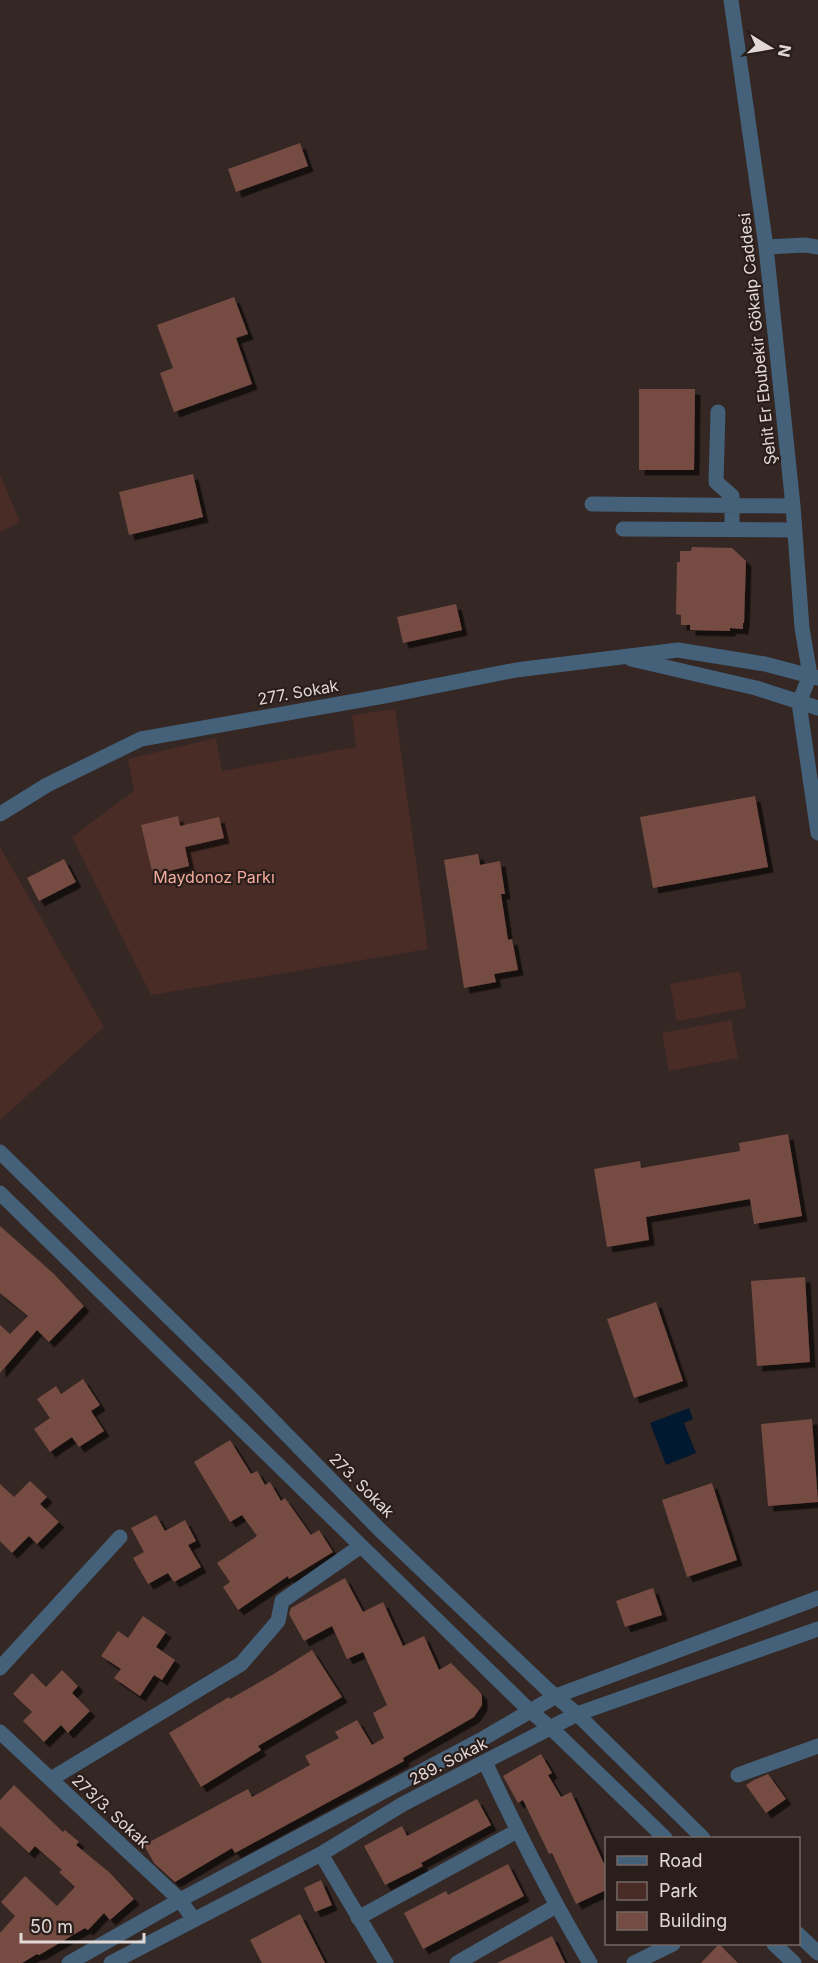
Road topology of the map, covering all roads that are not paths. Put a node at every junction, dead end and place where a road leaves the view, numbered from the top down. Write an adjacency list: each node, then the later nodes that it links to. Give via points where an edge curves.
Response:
1 (732, 0): 2 (street, Şehit Er Ebubekir Gökalp Caddesi)
2 (766, 247): 3 (street); 8 (street, Şehit Er Ebubekir Gökalp Caddesi)
3 (818, 247)
4 (718, 412): 7 (street, via 716,482 732,496)
5 (592, 504): 6 (street)
6 (657, 505): 7 (street); 10 (street)
7 (732, 505): 8 (street); 11 (street)
8 (793, 506): 12 (street, Şehit Er Ebubekir Gökalp Caddesi)
9 (623, 529): 10 (street)
10 (657, 529): 11 (street)
11 (732, 530): 12 (street)
12 (795, 530): 14 (street, Şehit Er Ebubekir Gökalp Caddesi, via 802,628)
13 (619, 656): 14 (street, 277. Sokak, via 678,650); 15 (street, 277. Sokak, via 756,688); 17 (street, 277. Sokak, via 516,670 141,739 47,785)
14 (814, 676): 15 (street)
15 (799, 703): 16 (street, 277. Sokak); 18 (street)
16 (818, 708)
17 (0, 814)
18 (818, 833)
19 (0, 1152): 26 (street, 273. Sokak, via 379,1529)
20 (0, 1193): 22 (street)
21 (120, 1537): 25 (street)
22 (362, 1546): 27 (street); 34 (street, via 282,1601 278,1621 241,1664)
23 (818, 1599): 26 (street)
24 (818, 1629): 28 (street, 289. Sokak)
25 (0, 1668)
26 (556, 1696): 27 (street); 28 (street, 273. Sokak)
27 (530, 1711): 29 (street); 39 (street)
28 (577, 1714): 29 (street, 289. Sokak); 37 (street, 273. Sokak)
29 (551, 1728): 32 (street, 289. Sokak); 36 (street)
30 (0, 1732): 34 (street, 273/3. Sokak)
31 (818, 1746): 33 (street)
32 (485, 1762): 35 (street); 38 (street, 289. Sokak, via 403,1804)
33 (738, 1775)
34 (51, 1779): 39 (street, 273/3. Sokak)
35 (517, 1832): 40 (street); 41 (street)
36 (663, 1837)
37 (701, 1837)
38 (321, 1854): 41 (street); 42 (street, 289. Sokak)
39 (180, 1900): 42 (street, 273/3. Sokak); 47 (street)
40 (556, 1906): 50 (street); 51 (street)
41 (358, 1918): 49 (street)
42 (194, 1920): 48 (street, 289. Sokak)
43 (800, 1936): 46 (street)
44 (671, 1945): 52 (street)
45 (775, 1945): 53 (street)
46 (818, 1953)
47 (69, 1963)
48 (111, 1963)
49 (386, 1963)
50 (457, 1963)
51 (590, 1963)
52 (634, 1963)
53 (794, 1963)

